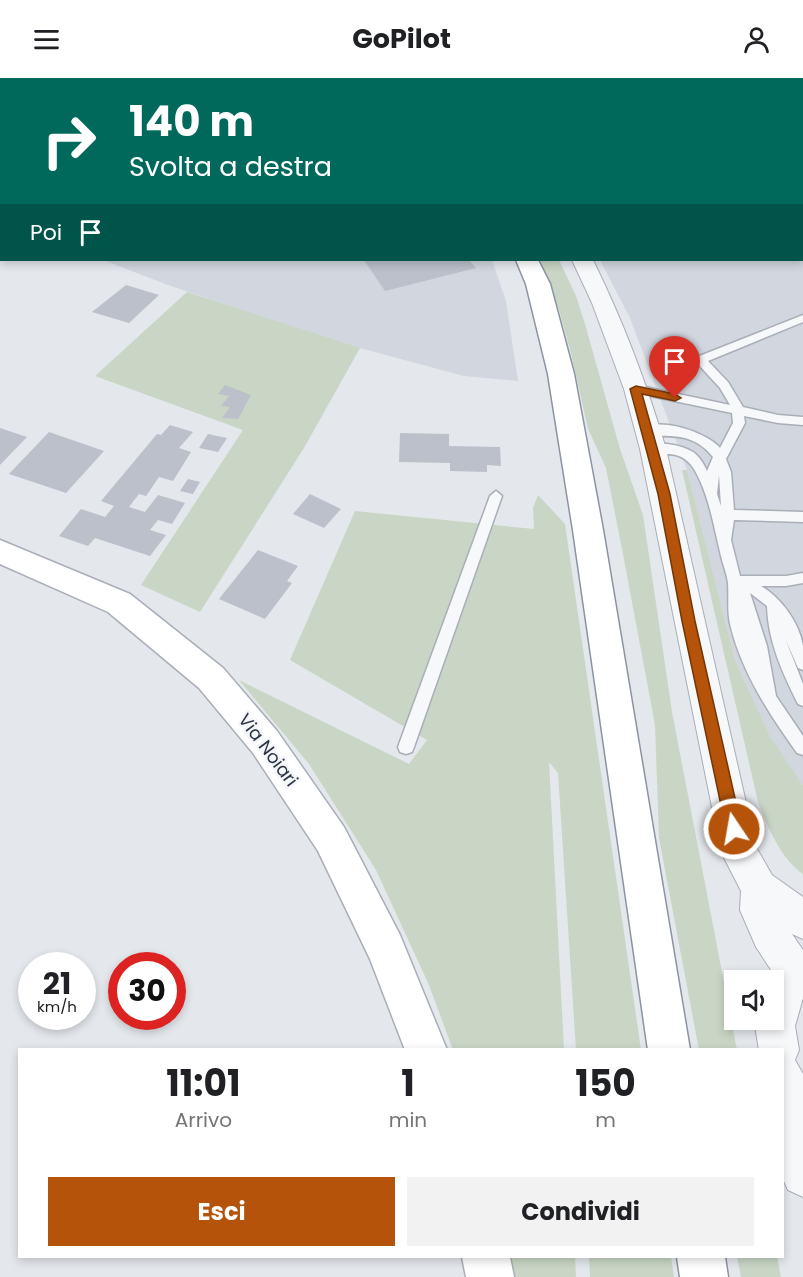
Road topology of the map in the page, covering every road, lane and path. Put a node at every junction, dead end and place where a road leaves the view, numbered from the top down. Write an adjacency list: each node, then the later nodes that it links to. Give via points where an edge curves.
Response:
1 (527, 261): 26 (main road, via 538,284 563,385)
2 (582, 261): 4 (street)
3 (803, 318): 5 (lane, via 700,360 724,385)
4 (636, 389): 5 (lane); 7 (street)
5 (737, 411): 6 (lane); 8 (lane, via 739,423)
6 (803, 421)
7 (650, 440): 8 (lane, via 679,430 711,444); 10 (lane, via 691,456); 22 (street, via 739,852)
8 (720, 457): 10 (lane, via 711,480); 11 (lane, via 728,477)
9 (496, 496): 20 (lane)
10 (711, 500): 13 (lane)
11 (728, 514): 12 (lane); 13 (lane)
12 (803, 517)
13 (726, 542): 16 (lane)
14 (0, 551): 25 (main road, Via Noiari, via 120,603 211,678 265,742 332,838 386,949)
15 (803, 578): 16 (lane)
16 (735, 580): 17 (lane, via 757,589); 21 (lane, via 732,598 747,654 756,676)
17 (774, 604): 18 (lane, via 786,619); 19 (lane, via 776,636)
18 (803, 664)
19 (803, 699)
20 (406, 747)
21 (803, 748)
22 (759, 888): 23 (street); 24 (street, via 759,910 766,926)
23 (803, 920)
24 (801, 975): 27 (street, via 788,982 776,1026)
25 (425, 1048)
26 (669, 1048)
27 (779, 1048)
28 (784, 1082): 29 (street)
29 (803, 1175)
30 (486, 1258): 32 (main road)
31 (701, 1258): 33 (main road)
32 (490, 1277)
33 (704, 1277)

